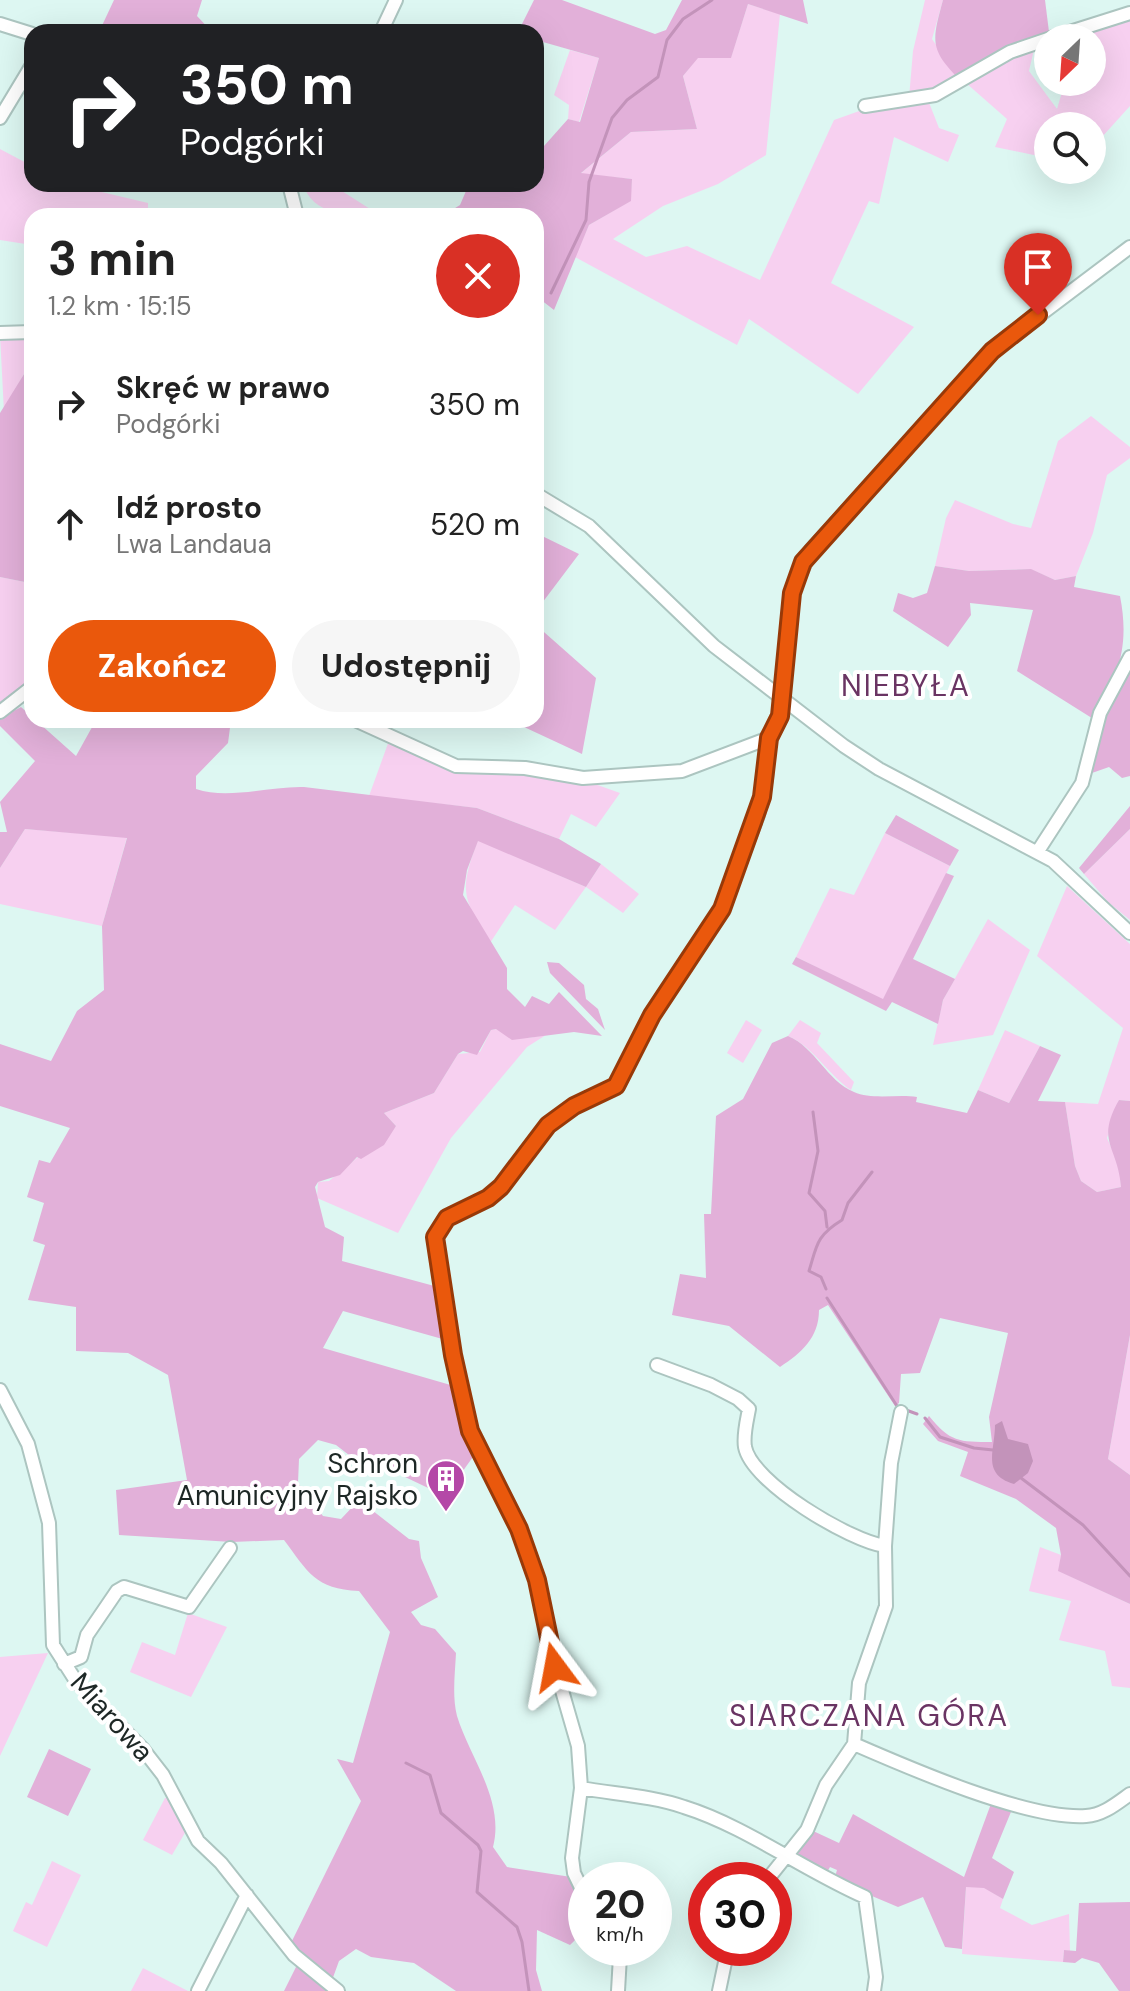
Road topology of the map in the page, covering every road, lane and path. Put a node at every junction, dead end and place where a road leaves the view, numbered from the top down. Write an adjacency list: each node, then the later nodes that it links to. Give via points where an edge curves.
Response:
1 (396, 0): 4 (street)
2 (1130, 13): 5 (street)
3 (0, 24): 6 (street)
4 (385, 24)
5 (1095, 24)
6 (24, 32)
7 (1034, 44): 9 (street, via 935,95)
8 (24, 78): 10 (street)
9 (865, 106)
10 (0, 118)
11 (1130, 247): 17 (street, via 992,351 811,550 792,593)
12 (24, 332): 13 (street)
13 (0, 333)
14 (544, 499): 17 (street, via 589,526 704,638)
15 (1130, 657): 21 (street, via 1100,713 1082,783)
16 (24, 693): 18 (street)
17 (781, 699): 20 (street, via 780,716); 21 (street, via 879,769)
18 (0, 712)
19 (373, 728): 20 (street, via 456,766 525,768 583,778 682,771)
20 (769, 738): 30 (street, via 758,815 722,909 652,1015 616,1086 548,1125 501,1187 447,1218 435,1237 470,1431 519,1529 540,1588 548,1642 578,1746)
21 (1038, 851): 22 (street)
22 (1130, 933)
23 (657, 1365): 26 (street, via 738,1399 749,1409 744,1445 749,1458 802,1510)
24 (0, 1390): 28 (street, Miarowa, via 28,1444 49,1523 50,1625)
25 (901, 1412): 26 (street)
26 (885, 1546): 29 (street, via 886,1606 859,1683)
27 (230, 1548): 28 (street, via 189,1607 124,1587 117,1591 87,1635 81,1657)
28 (64, 1664): 35 (street, Miarowa, via 142,1748 169,1784 198,1841)
29 (854, 1744): 31 (street, via 928,1776 1041,1809 1096,1814); 32 (street, via 833,1772 807,1830)
30 (581, 1788): 32 (street, via 684,1806); 33 (street)
31 (1130, 1794)
32 (787, 1853): 34 (street); 42 (street, via 865,1897)
33 (573, 1862)
34 (780, 1862)
35 (247, 1895): 38 (street); 39 (street, Miarowa, via 294,1955)
36 (619, 1966): 40 (street)
37 (724, 1966): 41 (street)
38 (198, 1991)
39 (338, 1991)
40 (618, 1991)
41 (719, 1991)
42 (874, 1991)

